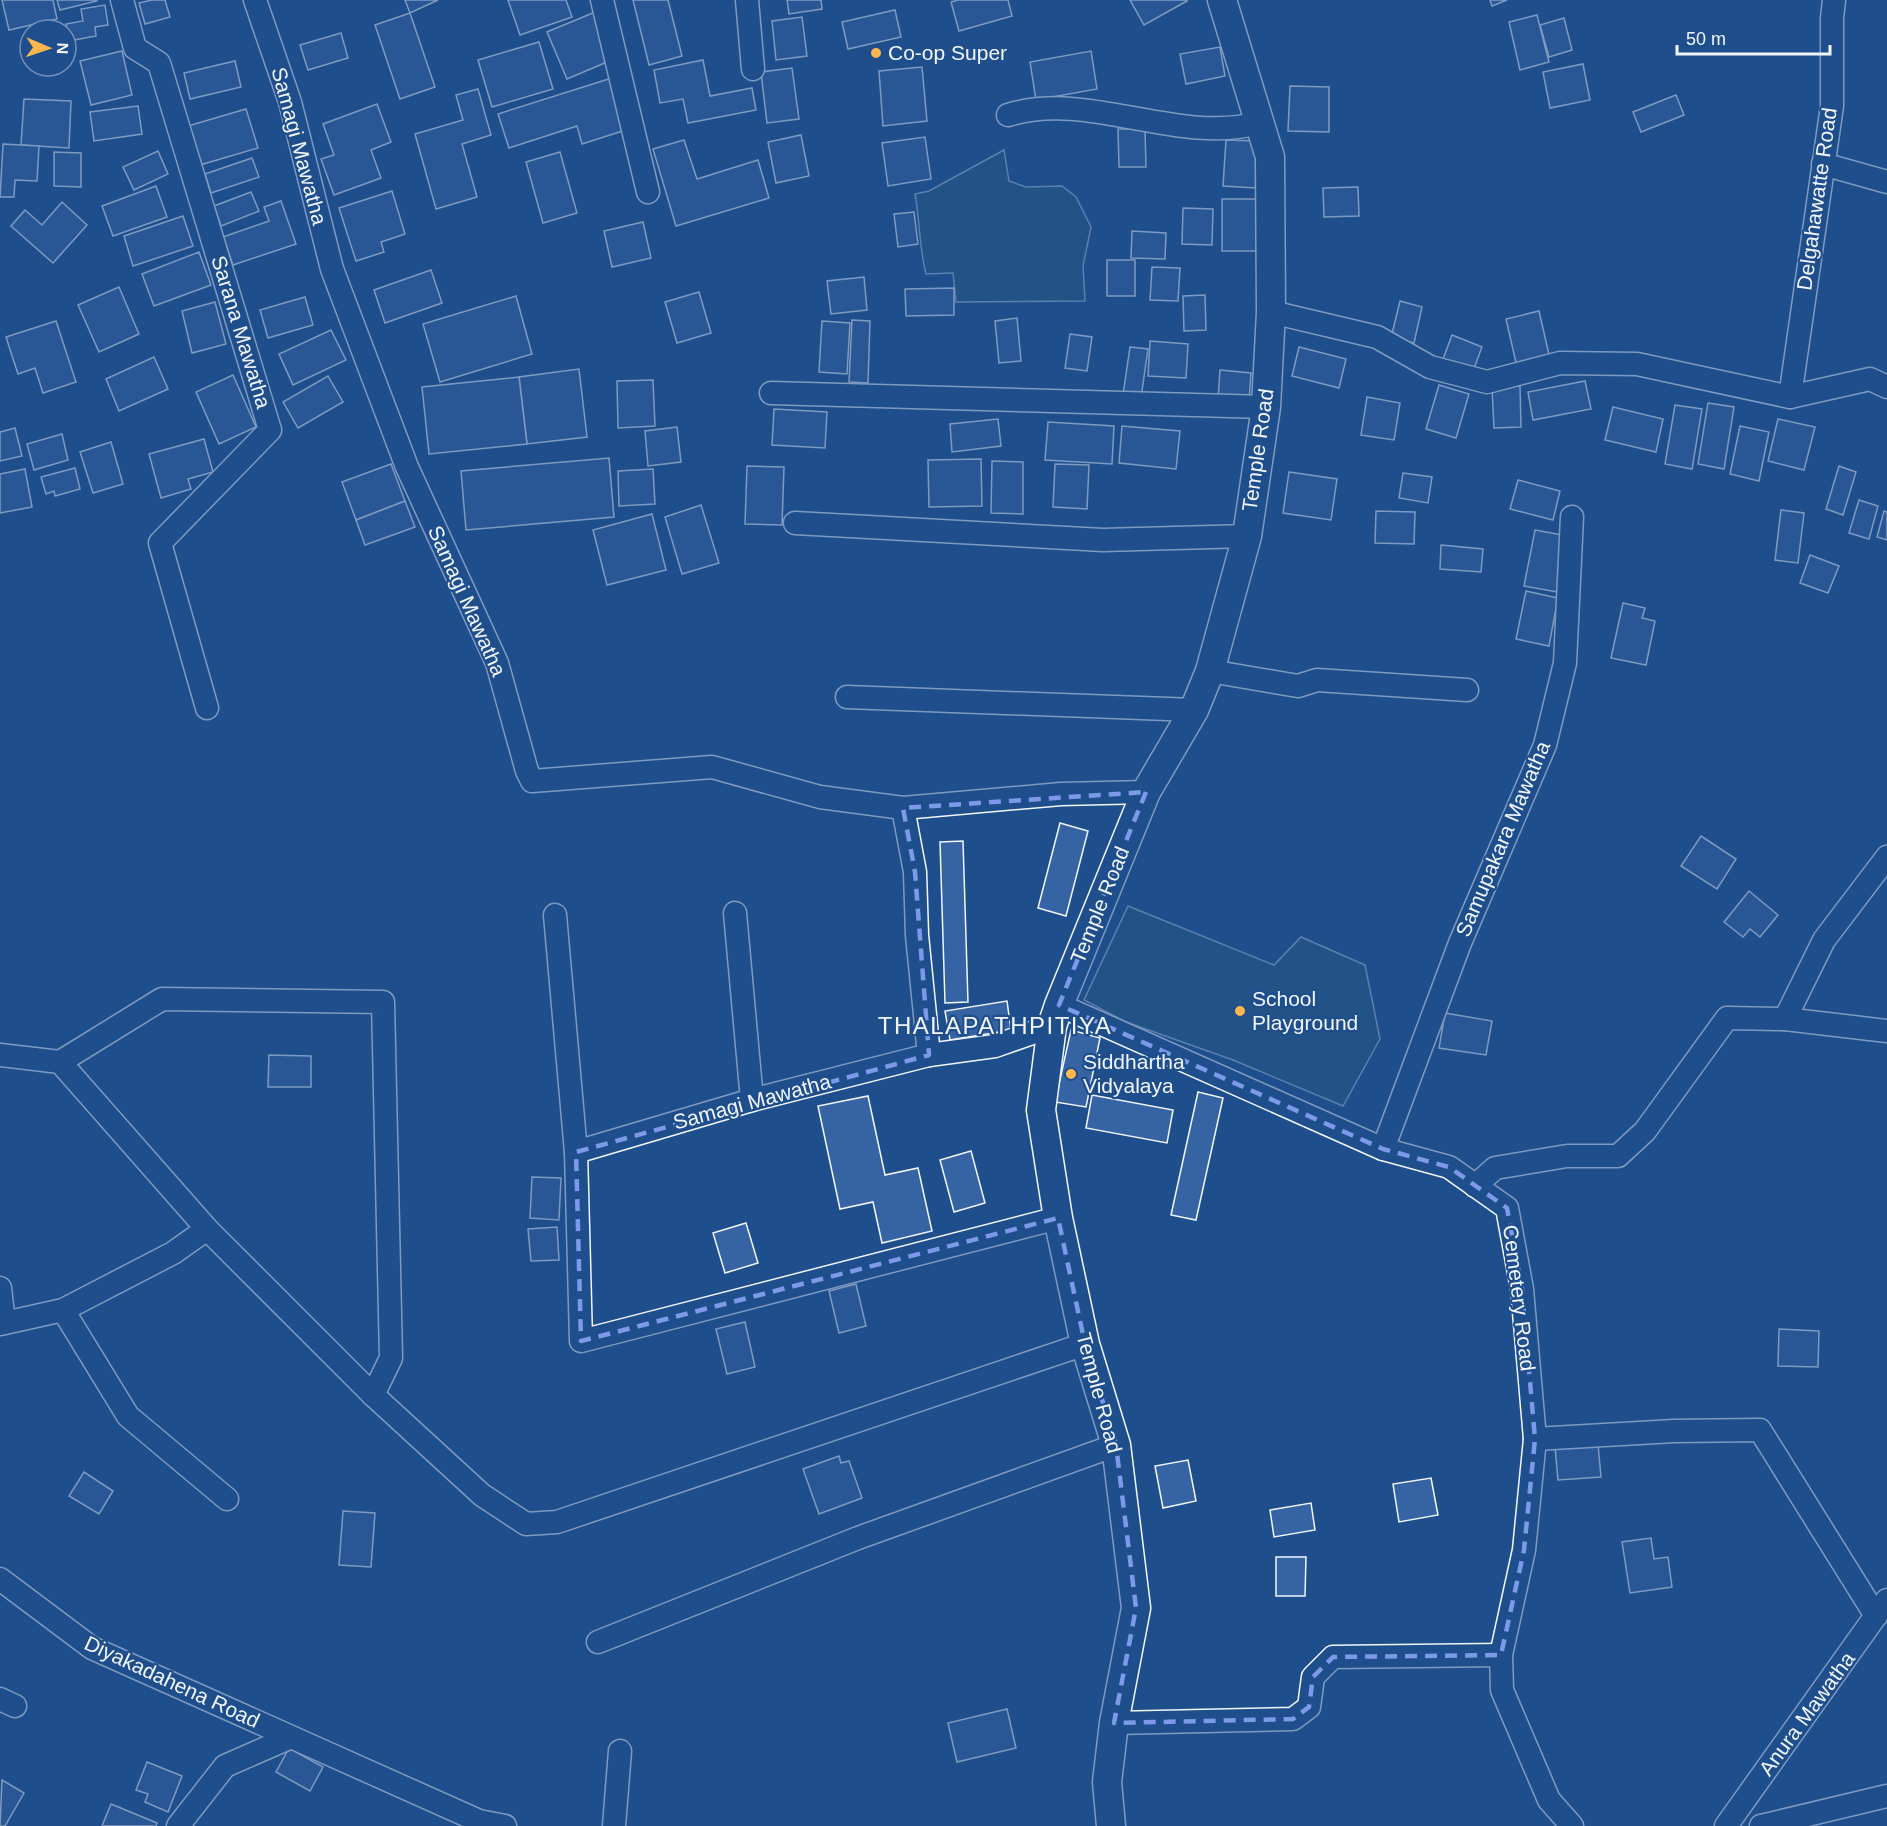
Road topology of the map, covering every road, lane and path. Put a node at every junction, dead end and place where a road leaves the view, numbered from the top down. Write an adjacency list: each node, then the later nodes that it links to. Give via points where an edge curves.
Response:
1 (122, 0): 24 (street, Sarana Mawatha, via 135,48 159,63 270,430 160,543)
2 (255, 0): 27 (street, Samagi Mawatha, via 290,102 332,269 407,467 497,663 532,782 712,768 820,797)
3 (602, 0): 12 (street)
4 (747, 0): 7 (street)
5 (1222, 0): 9 (main road, Temple Road)
6 (1834, 0): 10 (street, Delgahawatte Road, via 1832,106)
7 (753, 69)
8 (1008, 115): 9 (street, via 1028,109 1066,108 1223,129)
9 (1259, 123): 13 (main road, Temple Road, via 1270,157)
10 (1823, 164): 11 (street); 16 (street, Delgahawatte Road)
11 (1887, 182)
12 (648, 192)
13 (1271, 312): 16 (street, via 1377,337 1430,367 1486,382 1560,363 1637,364); 17 (main road, Temple Road)
14 (1887, 387): 16 (street, via 1870,379)
15 (771, 393): 17 (street)
16 (1790, 397)
17 (1266, 407): 20 (main road, Temple Road)
18 (1572, 517): 38 (street, Samupakara Mawatha, via 1564,663 1545,745 1460,943)
19 (795, 523): 20 (street, via 1103,540)
20 (1247, 536): 21 (main road, Temple Road)
21 (1210, 671): 22 (street, via 1298,686 1317,680); 25 (main road, Temple Road)
22 (1467, 690)
23 (846, 697): 25 (street)
24 (207, 708)
25 (1194, 710): 26 (main road, Temple Road)
26 (1146, 792): 27 (street, via 1062,794); 31 (main road, Temple Road)
27 (903, 808): 35 (street, via 915,872)
28 (1887, 857): 32 (street, via 1824,940)
29 (735, 913): 37 (street)
30 (555, 915): 39 (street)
31 (1055, 1015): 35 (street, Samagi Mawatha, via 995,1046); 38 (street, Cemetery Road); 41 (main road, Temple Road, via 1041,1110)
32 (1785, 1019): 33 (street); 40 (street, via 1727,1018 1645,1131 1618,1156 1567,1155 1495,1168)
33 (1887, 1031)
34 (0, 1055): 36 (street)
35 (929, 1055): 37 (street, Samagi Mawatha)
36 (60, 1062): 42 (street); 47 (street, via 162,999 383,1002 392,1358)
37 (752, 1100): 39 (street, Samagi Mawatha)
38 (1383, 1149): 40 (street, Cemetery Road, via 1449,1167)
39 (576, 1152): 41 (street, via 581,1341)
40 (1475, 1186): 48 (street, Cemetery Road, via 1507,1208 1522,1289)
41 (1058, 1218): 46 (main road, Temple Road)
42 (207, 1229): 44 (street, via 173,1253); 47 (street)
43 (0, 1288): 45 (street)
44 (63, 1310): 45 (street); 50 (street, via 128,1416)
45 (2, 1324)
46 (1085, 1344): 47 (street, via 557,1522 526,1524 482,1495); 49 (main road, Temple Road)
47 (373, 1395)
48 (1535, 1439): 52 (street, via 1760,1430); 54 (street, Cemetery Road, via 1524,1550)
49 (1116, 1445): 53 (street, via 858,1538); 55 (main road, Temple Road, via 1136,1608)
50 (227, 1499)
51 (0, 1579): 56 (street, Diyakadahena Road, via 92,1648)
52 (1882, 1608): 64 (street, Anura Mawatha)
53 (598, 1642)
54 (1501, 1655): 55 (street, via 1333,1657 1313,1677 1309,1707 1293,1719); 63 (street, Cemetery Road, via 1502,1690 1549,1800)
55 (1114, 1723): 62 (main road, Temple Road, via 1107,1782)
56 (289, 1738): 59 (street, Diyakadahena Road, via 225,1766); 60 (street, Diyakadahena Road, via 479,1821)
57 (620, 1751): 61 (street)
58 (1887, 1796): 65 (street)
59 (178, 1826)
60 (505, 1826)
61 (614, 1826)
62 (1111, 1826)
63 (1572, 1826)
64 (1726, 1826)
65 (1761, 1826)

